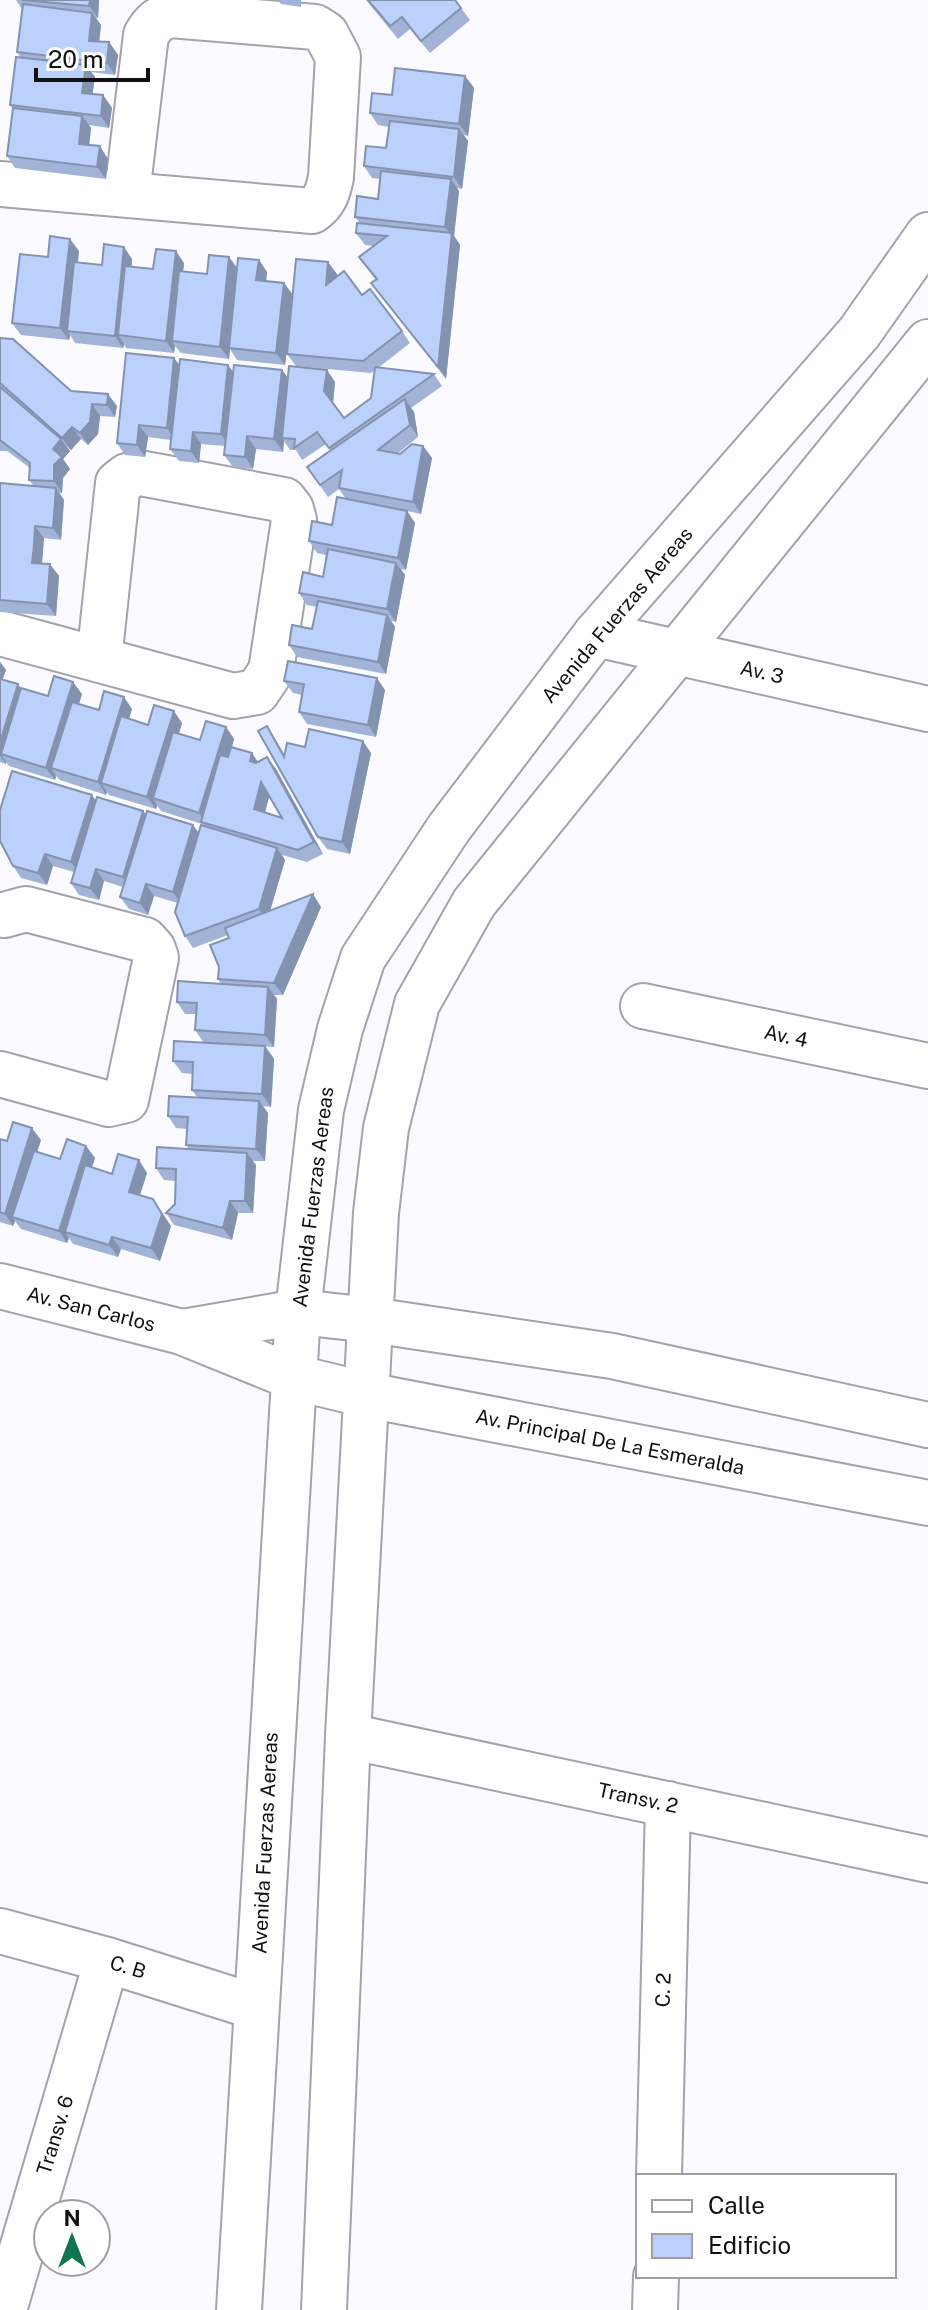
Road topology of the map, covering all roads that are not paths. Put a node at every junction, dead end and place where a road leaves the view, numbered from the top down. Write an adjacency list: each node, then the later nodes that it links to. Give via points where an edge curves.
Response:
1 (0, 184): 2 (street)
2 (127, 194): 2 (street, via 312,211 320,205 331,177 338,57 326,34 315,27 171,15 153,24 146,35)
3 (928, 235): 6 (street, Avenida Fuerzas Aereas, via 859,333)
4 (928, 342): 7 (street)
5 (0, 633): 8 (street)
6 (596, 634): 7 (street, Av. 3); 15 (street, Avenida Fuerzas Aereas, via 449,828 363,958 321,1110)
7 (677, 651): 9 (street, Av. 3); 16 (street, via 474,903 417,1004 386,1128)
8 (99, 660): 8 (street, via 233,696 257,692 271,671 294,520 284,500 140,473 118,483)
9 (928, 709)
10 (1, 917): 13 (street, via 26,909 145,940 156,958 126,1100 109,1104)
11 (643, 1006): 12 (street, Av. 4)
12 (928, 1066)
13 (0, 1074)
14 (0, 1286): 17 (street, Av. San Carlos)
15 (298, 1312): 16 (street); 17 (street); 18 (street, Avenida Fuerzas Aereas)
16 (371, 1320): 19 (street); 20 (street, via 612,1356)
17 (182, 1332): 18 (street, Av. San Carlos)
18 (293, 1377): 19 (street, Av. Principal De La Esmeralda); 27 (street, Avenida Fuerzas Aereas)
19 (367, 1395): 21 (street, Av. Principal De La Esmeralda); 22 (street)
20 (928, 1425)
21 (928, 1503)
22 (348, 1736): 23 (street, Transv. 2); 32 (street)
23 (668, 1804): 24 (street, Transv. 2); 28 (street, C. 2)
24 (928, 1860)
25 (0, 1931): 26 (street, C. B)
26 (107, 1960): 27 (street, C. B); 30 (street, Transv. 6)
27 (256, 2007): 31 (street, Avenida Fuerzas Aereas)
28 (659, 2174)
29 (656, 2278): 33 (street)
30 (4, 2310)
31 (239, 2310)
32 (324, 2310)
33 (655, 2310)

